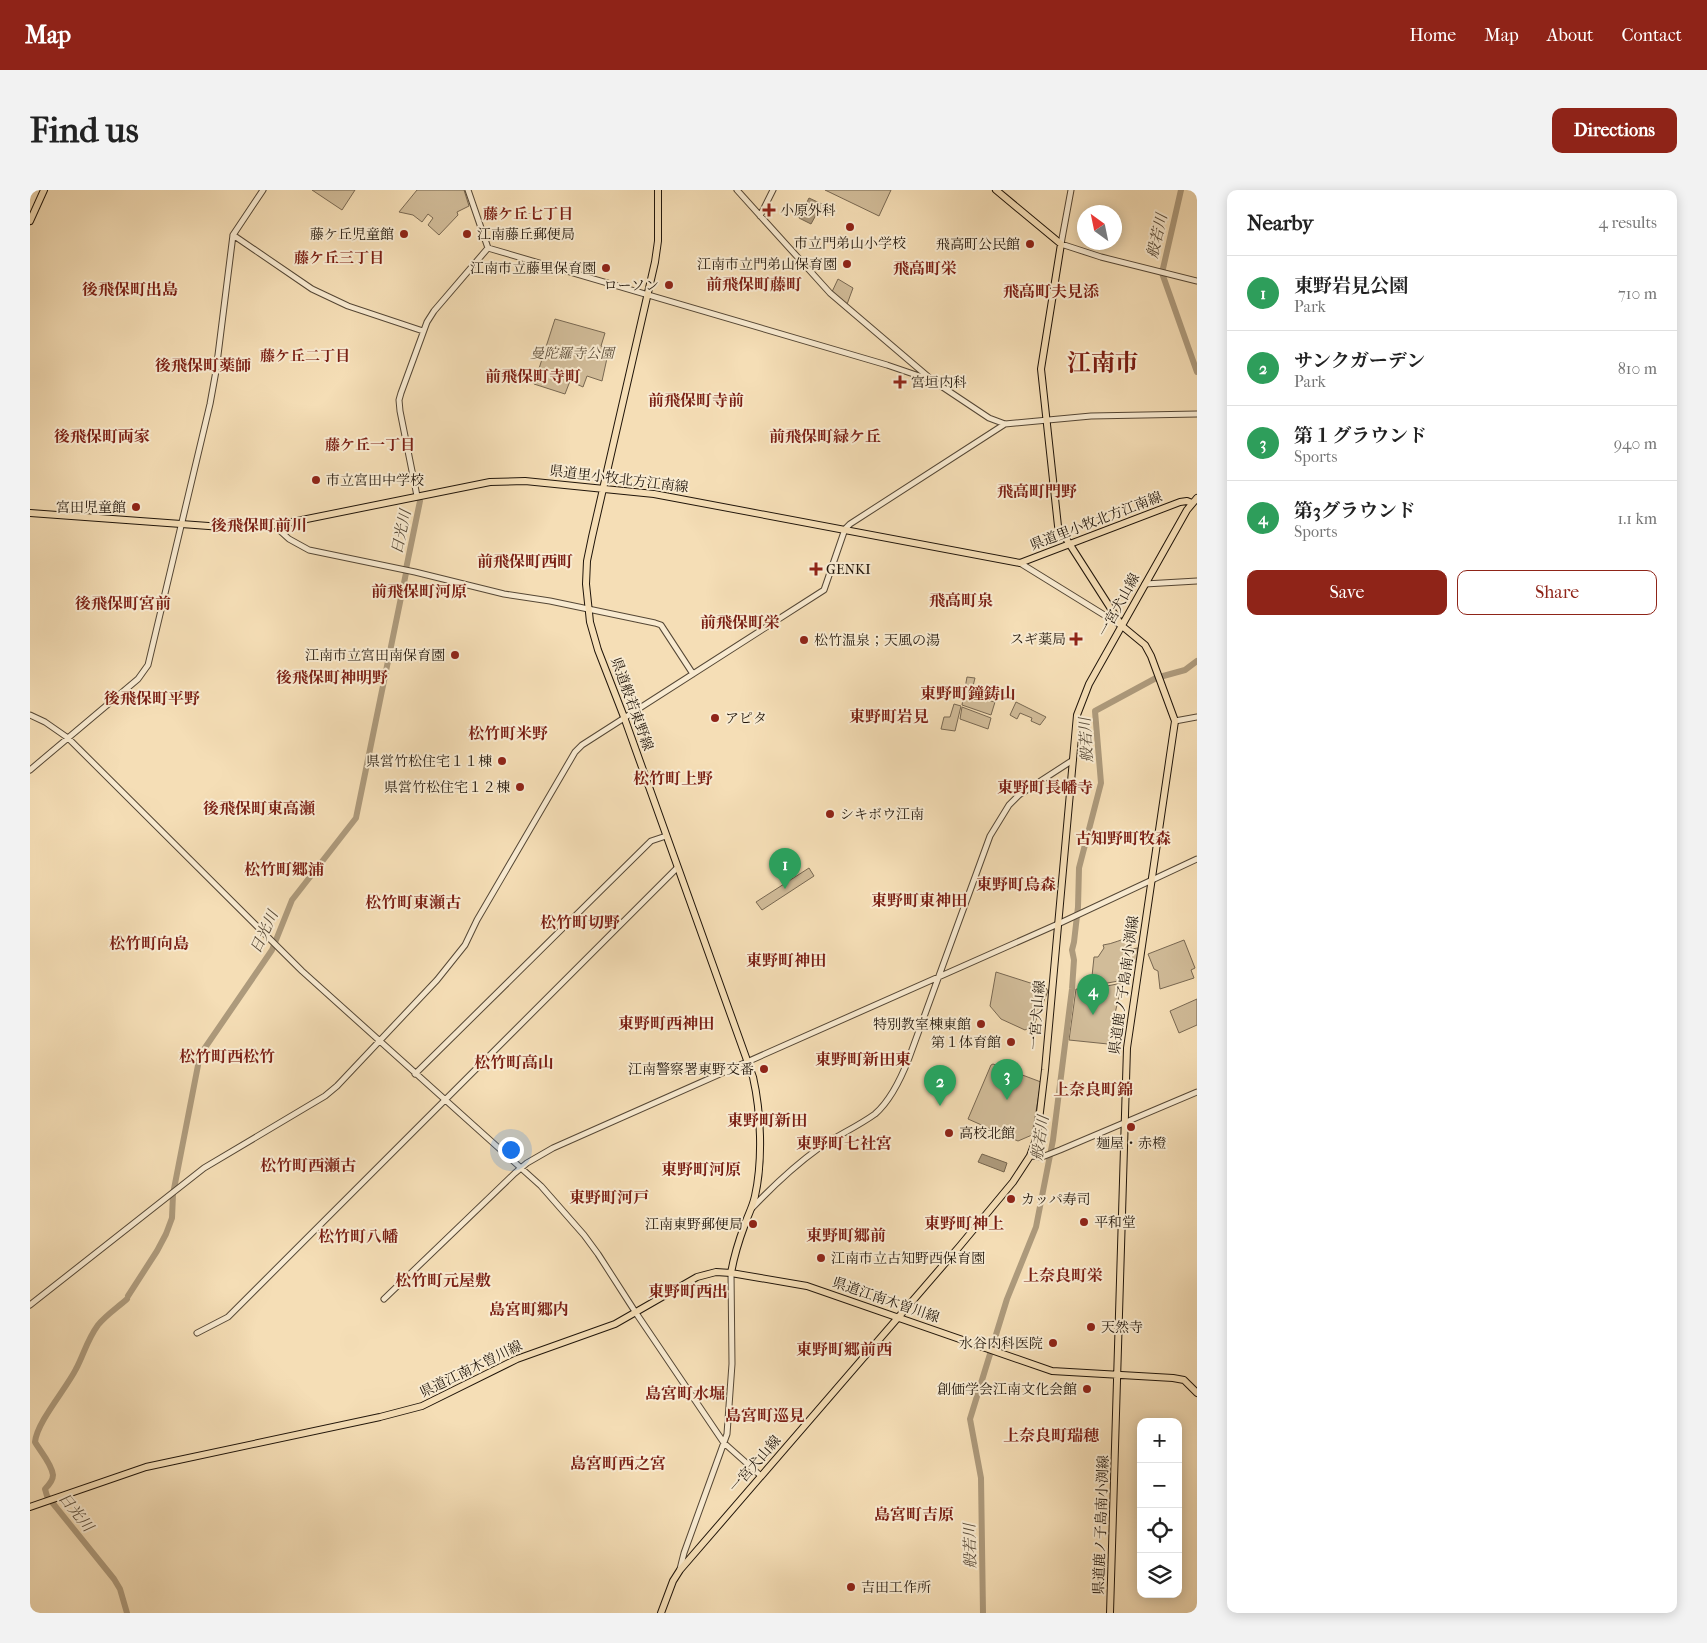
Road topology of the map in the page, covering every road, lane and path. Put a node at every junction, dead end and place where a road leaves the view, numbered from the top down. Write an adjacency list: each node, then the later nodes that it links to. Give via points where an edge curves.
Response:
1 (44, 190): 10 (main road)
2 (263, 190): 11 (street)
3 (468, 190): 13 (street)
4 (658, 190): 15 (main road, 県道般若東野線, via 658,241)
5 (737, 190): 9 (street)
6 (774, 190): 9 (street)
7 (996, 190): 12 (main road)
8 (1071, 190): 12 (street)
9 (760, 216): 17 (street, via 830,293)
10 (30, 221)
11 (233, 235): 16 (street, via 312,289 348,306); 25 (street, via 214,386)
12 (1061, 244): 14 (street); 19 (main road, 県道鹿ノ子島南小渕線, via 1041,369)
13 (488, 248): 15 (street); 16 (street, via 434,310)
14 (1197, 281)
15 (648, 295): 17 (street); 21 (main road, 県道般若東野線)
16 (423, 331): 22 (street, via 399,400)
17 (932, 380): 20 (street)
18 (1197, 414): 19 (street)
19 (1046, 420): 20 (street); 28 (main road, 県道鹿ノ子島南小渕線, via 1058,526)
20 (1005, 424): 27 (street)
21 (603, 488): 22 (main road, 県道里小牧北方江南線, via 510,480); 27 (main road, 県道里小牧北方江南線, via 671,496); 32 (main road, 県道般若東野線, via 587,562)
22 (417, 496): 26 (main road, 県道里小牧北方江南線)
23 (1194, 501): 28 (main road, 県道里小牧北方江南線, via 1182,501); 31 (main road, 一宮犬山線)
24 (30, 513): 25 (main road, 県道里小牧北方江南線)
25 (181, 524): 26 (main road, 県道里小牧北方江南線, via 236,528); 39 (street, via 146,670)
26 (277, 525): 32 (street, via 289,539 309,550 504,594)
27 (845, 529): 29 (main road, 県道里小牧北方江南線); 34 (street, via 824,590)
28 (1069, 544): 29 (main road, 県道里小牧北方江南線); 33 (main road, 県道鹿ノ子島南小渕線)
29 (1020, 563): 33 (street)
30 (1197, 581): 31 (street)
31 (1145, 584): 33 (main road, 一宮犬山線)
32 (588, 608): 34 (street, via 661,625); 36 (main road, 県道般若東野線, via 598,650)
33 (1122, 626): 38 (main road, 県道鹿ノ子島南小渕線, via 1144,645 1151,656); 40 (main road, 一宮犬山線, via 1080,704)
34 (693, 674): 36 (street)
35 (30, 715): 39 (street)
36 (624, 717): 42 (main road, 県道般若東野線); 48 (street, via 575,752 465,944 437,980)
37 (1197, 717): 38 (street)
38 (1175, 721): 45 (main road, 県道鹿ノ子島南小渕線)
39 (68, 738): 41 (street); 48 (street, via 302,971)
40 (1073, 760): 46 (main road, 一宮犬山線); 47 (street, via 1009,805 990,836)
41 (30, 770)
42 (666, 836): 44 (main road, 県道般若東野線); 50 (street, via 651,840)
43 (1197, 860): 45 (street)
44 (677, 868): 49 (main road, 県道般若東野線); 52 (street)
45 (1151, 881): 46 (street); 53 (main road, 県道鹿ノ子島南小渕線, via 1127,1048)
46 (1058, 924): 47 (street); 54 (main road, 一宮犬山線, via 1037,1137)
47 (938, 978): 49 (street); 56 (street, via 903,1074 878,1110 794,1166)
48 (379, 1042): 50 (street); 59 (street, via 325,1096 215,1161)
49 (748, 1062): 55 (street, via 553,1148); 56 (main road, 県道般若東野線, via 760,1110 759,1168)
50 (415, 1074): 52 (street)
51 (1197, 1092): 53 (street)
52 (445, 1100): 55 (street); 62 (street, via 228,1317)
53 (1125, 1123): 54 (street, via 1042,1157); 63 (main road, 県道鹿ノ子島南小渕線)
54 (1030, 1156): 61 (main road, 一宮犬山線, via 1013,1182)
55 (522, 1167): 58 (street); 60 (street, via 584,1235)
56 (752, 1208): 57 (main road, 県道般若東野線)
57 (731, 1273): 60 (main road, 県道江南木曽川線, via 716,1272 697,1277); 61 (main road, 県道江南木曽川線, via 807,1286); 65 (street, via 732,1364)
58 (384, 1299)
59 (30, 1305)
60 (636, 1314): 65 (street); 67 (main road, 県道江南木曽川線, via 600,1331 517,1359 407,1411 146,1467)
61 (899, 1318): 63 (main road, 県道江南木曽川線, via 1052,1371); 66 (main road, 一宮犬山線)
62 (197, 1333)
63 (1118, 1376): 64 (main road, 県道江南木曽川線, via 1184,1380); 70 (main road, 県道鹿ノ子島南小渕線)
64 (1197, 1393)
65 (724, 1443): 66 (street); 68 (street)
66 (761, 1476): 68 (main road, 一宮犬山線)
67 (30, 1507)
68 (680, 1570): 69 (main road, 一宮犬山線)
69 (661, 1613)
70 (1110, 1613)

